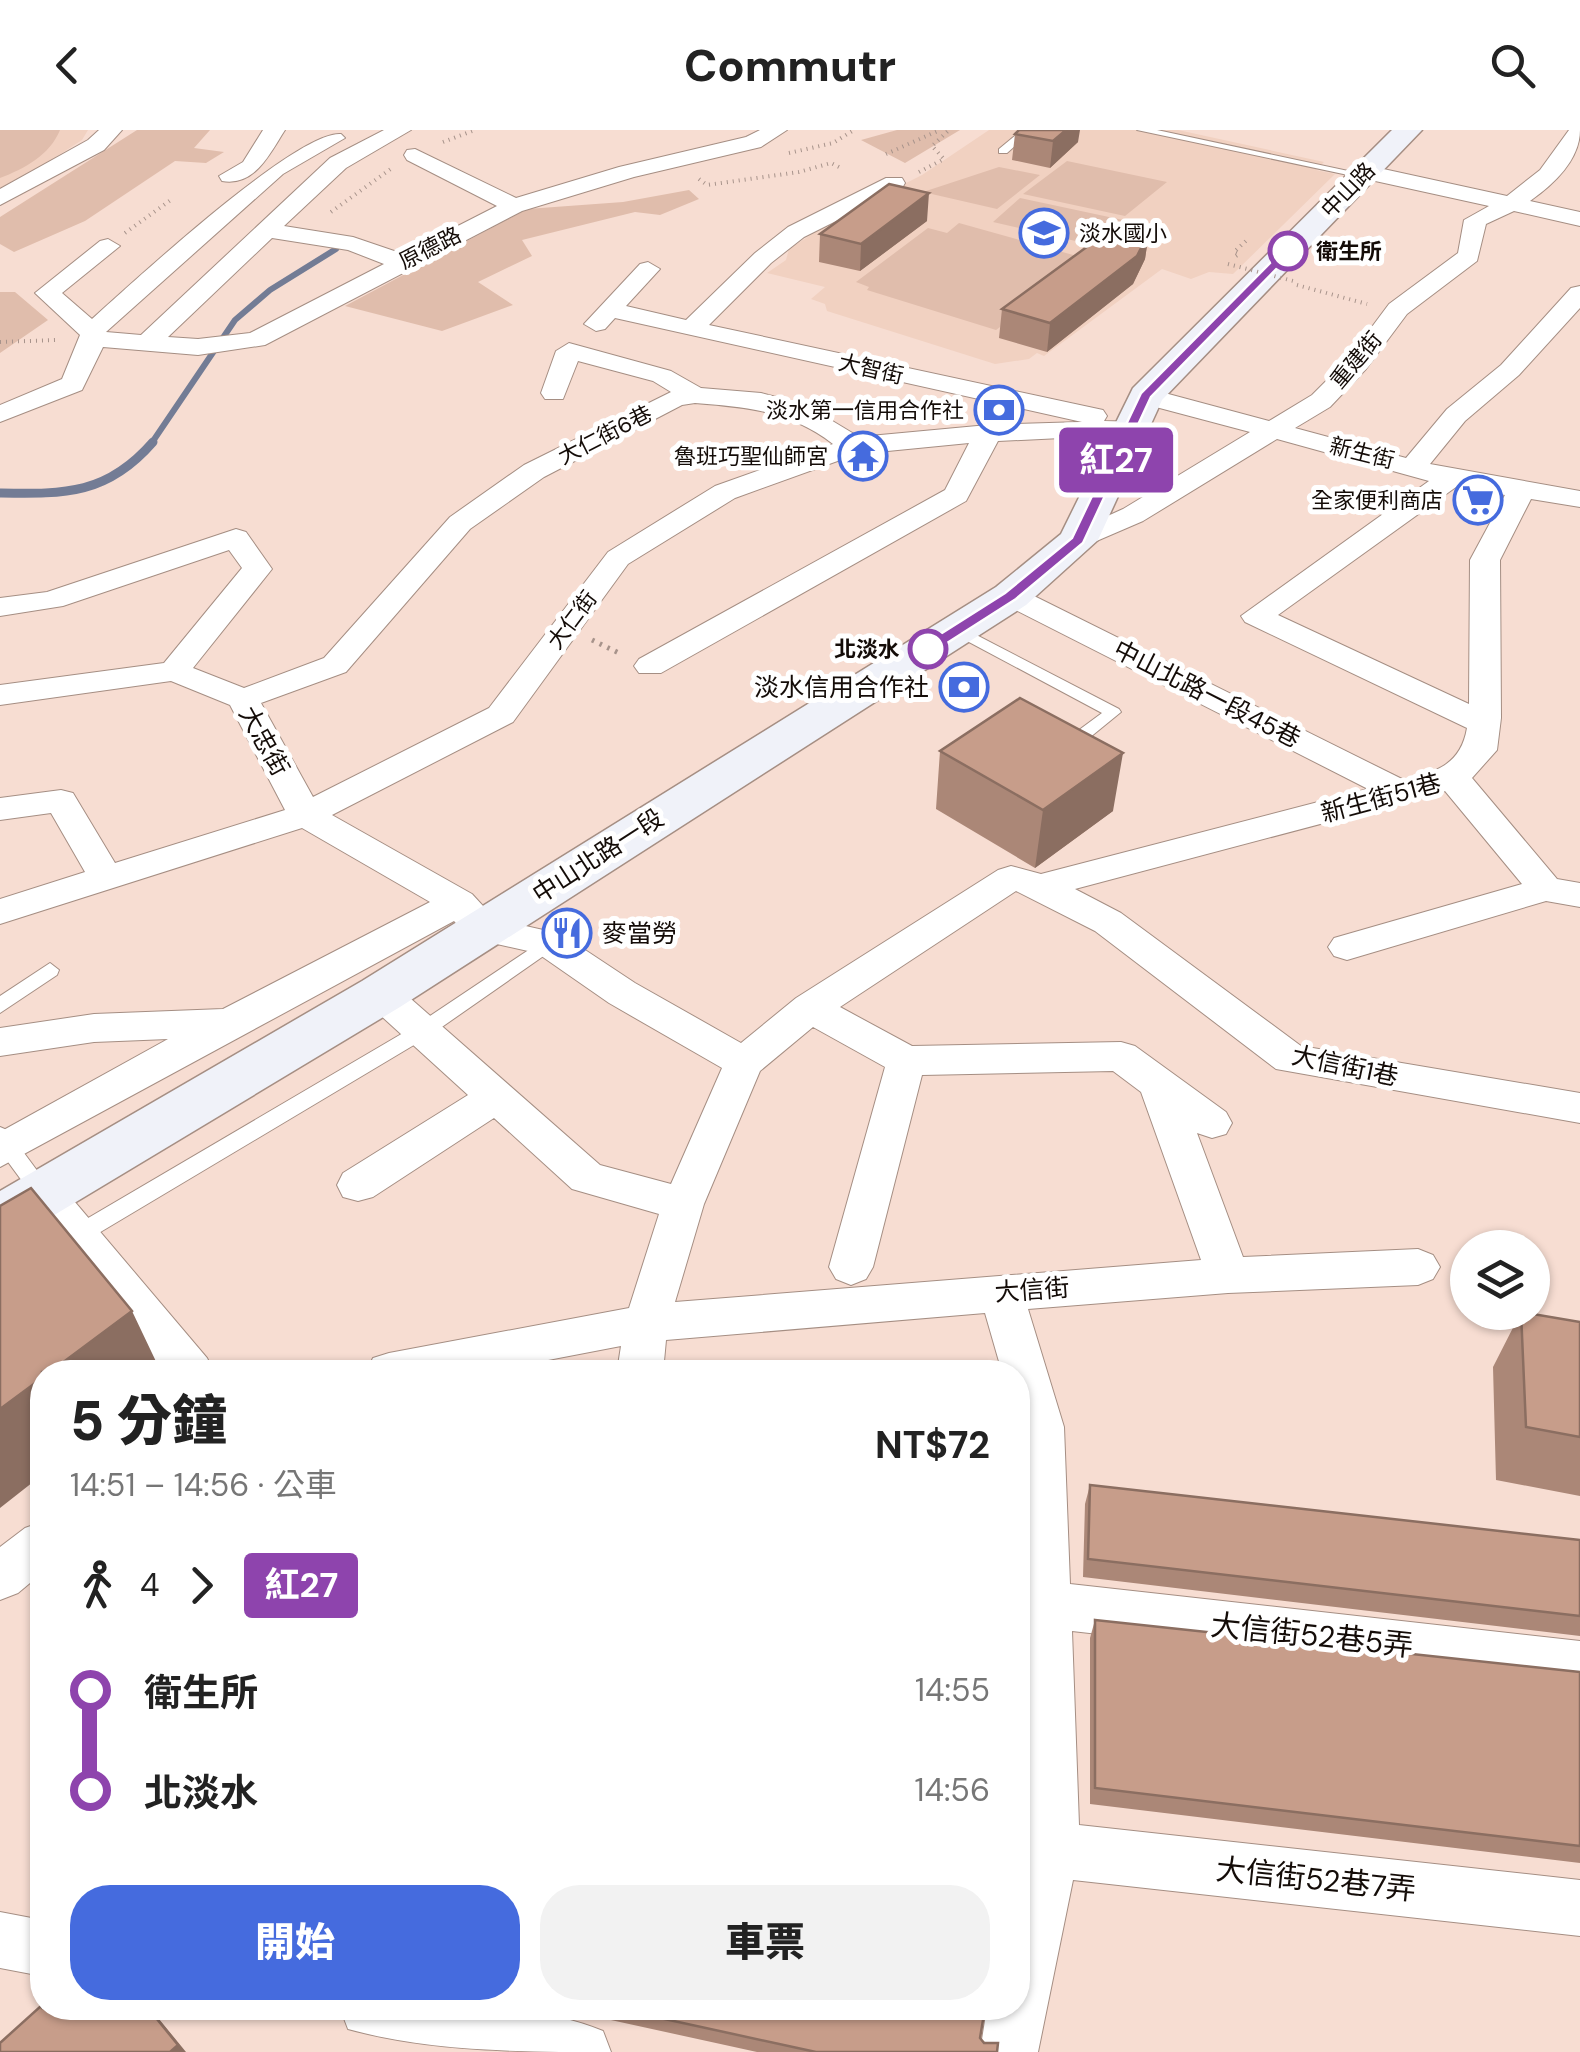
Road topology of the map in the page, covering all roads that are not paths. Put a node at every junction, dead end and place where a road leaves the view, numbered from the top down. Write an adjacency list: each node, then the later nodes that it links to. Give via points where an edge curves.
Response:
1 (111, 130): 17 (street, via 96,146)
2 (274, 130): 12 (street)
3 (400, 130): 21 (street, via 338,163)
4 (776, 130): 19 (street, 原德路)
5 (1028, 130): 10 (lane)
6 (1142, 130): 14 (lane)
7 (1408, 130): 14 (main road, 中山路)
8 (1580, 130): 18 (street, 重建街, via 1554,171)
9 (334, 138): 13 (street)
10 (1003, 151)
11 (414, 155): 19 (street)
12 (251, 166): 13 (street); 15 (street)
13 (276, 169): 29 (street)
14 (1364, 174): 18 (street); 35 (main road, 中山路, via 1280,279)
15 (228, 176)
16 (894, 183): 27 (street, via 796,232)
17 (0, 198)
18 (1517, 204): 20 (street); 37 (street, 重建街, via 1475,220 1469,256 1398,309 1321,401)
19 (514, 206): 23 (street, 原德路)
20 (1580, 219)
21 (264, 230): 23 (street, via 353,244); 31 (street)
22 (108, 246): 29 (street, via 47,293)
23 (402, 262): 31 (street, 原德路, via 256,340 198,348)
24 (627, 275): 26 (street)
25 (1580, 293): 28 (street)
26 (611, 310): 27 (street, 大智街); 32 (street)
27 (692, 328): 35 (street, 大智街, via 944,386 1077,410)
28 (1546, 331): 30 (street); 40 (street, via 1456,415)
29 (93, 335): 31 (street, 原德路); 36 (street, via 74,384)
30 (1580, 338)
31 (145, 345)
32 (568, 352): 33 (street); 34 (street, 大仁街6巷, via 662,376)
33 (554, 393)
34 (695, 396): 39 (street, via 799,408); 51 (street, 大仁街6巷, via 674,399 534,471 460,523 335,665)
35 (1139, 412): 37 (street, 新生街); 38 (street, 大仁街); 44 (main road, 中山北路一段)
36 (0, 414)
37 (1269, 430): 40 (street, 新生街); 44 (street, 重建街, via 1134,515)
38 (988, 434): 39 (street, 大仁街); 48 (street, via 956,495)
39 (853, 446): 57 (street, 大仁街, via 725,492 618,558 501,715)
40 (1414, 466): 41 (street, 新生街)
41 (1451, 478): 42 (street, 新生街); 52 (street, via 1256,616)
42 (1520, 490): 43 (street, 新生街); 52 (street, 新生街51巷, via 1485,560)
43 (1580, 499)
44 (1078, 540): 45 (main road, 中山北路一段)
45 (1010, 596): 47 (main road, 中山北路一段); 55 (street, 中山北路一段45巷)
46 (0, 606): 49 (street, via 52,600 236,538 257,570)
47 (959, 631): 53 (lane, via 1113,712); 62 (main road, 中山北路一段)
48 (650, 666)
49 (174, 671): 50 (street, 大忠街); 51 (street, 大忠街)
50 (0, 694)
51 (243, 699): 57 (street, 大忠街)
52 (1484, 723): 54 (street, 新生街51巷, via 1480,750)
53 (1065, 749)
54 (1453, 778): 55 (street, 新生街51巷); 60 (street)
55 (1403, 793): 59 (street, 新生街51巷)
56 (0, 810): 58 (street, via 61,801)
57 (305, 815): 58 (street, 大仁街); 62 (street)
58 (106, 878): 61 (street, 大仁街)
59 (1026, 882): 68 (street); 76 (street, 大信街1巷, via 1108,922 1290,1059)
60 (1563, 892): 64 (street)
61 (0, 912)
62 (471, 916): 63 (street); 66 (main road, 中山北路一段); 69 (street)
63 (548, 943): 70 (lane); 73 (street)
64 (1347, 947)
65 (50, 970): 67 (lane)
66 (362, 1005): 69 (street); 70 (street); 81 (main road, 中山北路一段)
67 (0, 1006)
68 (810, 1008): 72 (street); 73 (street)
69 (229, 1023): 71 (street, via 94,1028); 78 (street)
70 (422, 1031): 75 (street); 81 (lane)
71 (0, 1042)
72 (906, 1061): 74 (street, via 1121,1056); 82 (street)
73 (744, 1063): 80 (street)
74 (1158, 1083): 77 (street); 84 (street)
75 (496, 1097): 79 (street); 80 (street, via 587,1178)
76 (1580, 1108)
77 (1212, 1123)
78 (3, 1144): 81 (lane)
79 (358, 1185)
80 (682, 1204): 86 (street)
81 (46, 1223): 87 (street)
82 (850, 1267)
83 (1418, 1267): 84 (street, 大信街)
84 (1228, 1275): 85 (street, 大信街)
85 (1001, 1292): 86 (street, 大信街); 90 (street)
86 (646, 1323): 88 (street, 大信街); 89 (street)
87 (179, 1360)
88 (452, 1360)
89 (641, 1360)
90 (1021, 1360)
91 (1030, 1390): 94 (street, via 1041,1427)
92 (30, 1553): 93 (street)
93 (0, 1577)
94 (1043, 1604): 95 (street, 大信街52巷5弄); 96 (street)
95 (1580, 1665)
96 (1052, 1850): 97 (street, 大信街52巷7弄); 98 (street)
97 (1580, 1908)
98 (1030, 1947)
99 (427, 2020): 101 (street)
100 (1014, 2020): 102 (street)
101 (582, 2052)
102 (1009, 2052)

